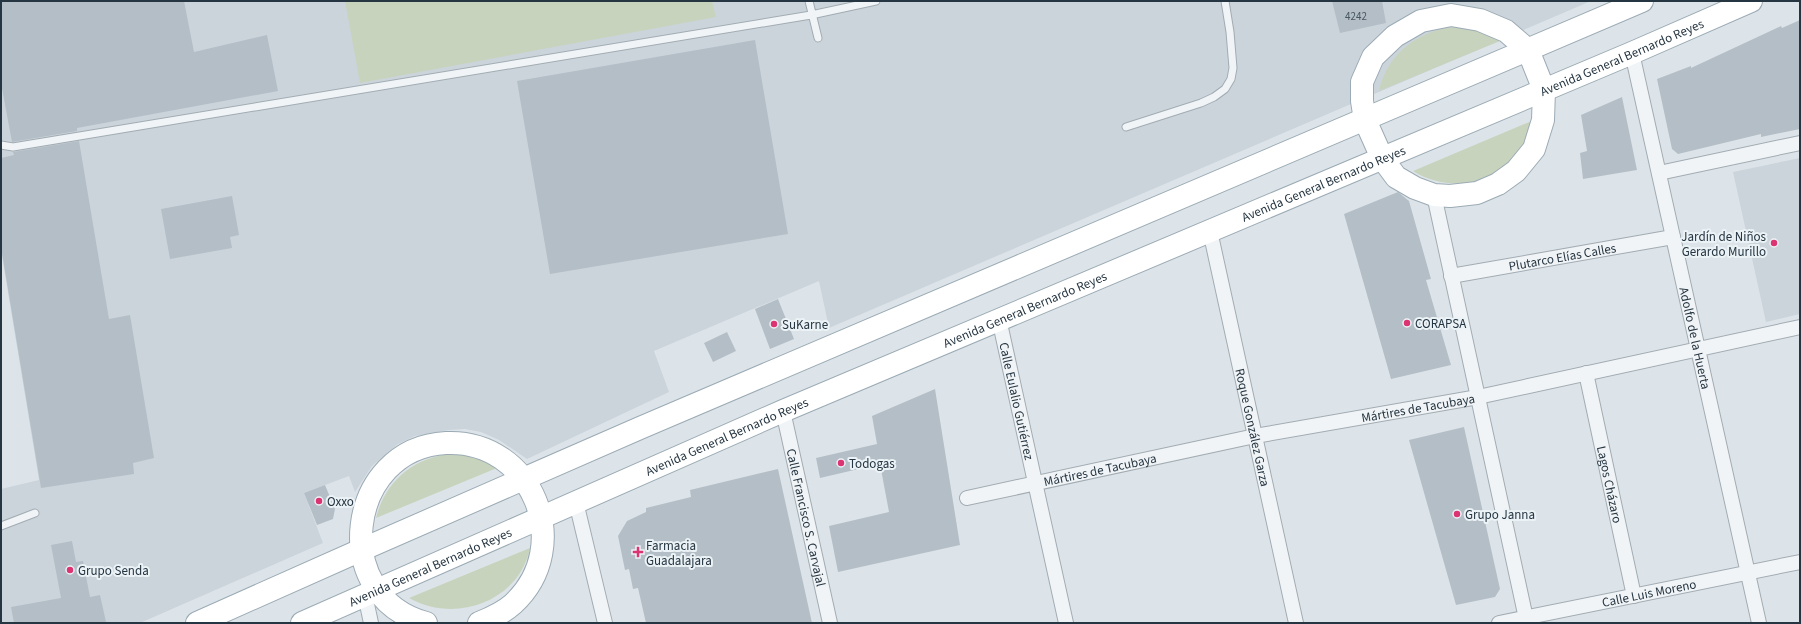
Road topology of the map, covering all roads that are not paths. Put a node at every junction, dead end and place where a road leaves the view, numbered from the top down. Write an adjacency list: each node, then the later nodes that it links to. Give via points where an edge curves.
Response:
1 (809, 1): 6 (lane)
2 (876, 1): 6 (lane)
3 (1225, 1): 12 (lane, via 1233,68 1231,79 1225,89 1214,98 1201,103)
4 (1642, 1): 8 (main road)
5 (1751, 1): 9 (main road, Avenida General Bernardo Reyes)
6 (811, 15): 7 (lane); 14 (lane, via 13,147)
7 (818, 38)
8 (1528, 50): 10 (main road); 11 (main road); 11 (main road, via 1506,31 1480,20 1451,15 1421,21 1394,36 1374,57 1362,82)
9 (1632, 53): 10 (main road, Avenida General Bernardo Reyes); 16 (street, Adolfo de la Huerta)
10 (1544, 90): 15 (main road, Avenida General Bernardo Reyes); 17 (main road, via 1543,120 1534,149 1516,171 1498,184 1477,193)
11 (1365, 120): 15 (main road); 28 (main road, via 640,428)
12 (1126, 127)
13 (1800, 143): 16 (street)
14 (1, 145)
15 (1382, 158): 17 (main road, via 1396,177); 18 (main road, Avenida General Bernardo Reyes)
16 (1659, 173): 19 (street, Adolfo de la Huerta)
17 (1434, 195): 20 (street)
18 (1210, 231): 21 (main road, Avenida General Bernardo Reyes); 27 (street, Roque González Garza)
19 (1673, 237): 20 (street, Plutarco Elías Calles); 23 (street, Adolfo de la Huerta)
20 (1452, 276): 25 (street)
21 (999, 319): 26 (main road, Avenida General Bernardo Reyes); 29 (street, Calle Eulalio Gutiérrez)
22 (1800, 327): 23 (street, Mártires de Tacubaya)
23 (1698, 350): 24 (street, Mártires de Tacubaya); 37 (street, Adolfo de la Huerta)
24 (1586, 373): 25 (street, Mártires de Tacubaya); 39 (street, Lagos Cházaro)
25 (1478, 397): 27 (street, Mártires de Tacubaya); 40 (street)
26 (782, 411): 31 (main road, Avenida General Bernardo Reyes); 47 (street, Calle Francisco S. Carvajal)
27 (1255, 436): 29 (street, Mártires de Tacubaya); 49 (street, Roque González Garza)
28 (525, 480): 33 (main road, via 535,497); 35 (main road); 35 (main road, via 499,457 478,447 444,443 415,451 399,459 384,472 369,494 360,525)
29 (1035, 484): 30 (street, Mártires de Tacubaya); 48 (street, Calle Eulalio Gutiérrez)
30 (966, 498)
31 (576, 502): 33 (main road, Avenida General Bernardo Reyes); 46 (street)
32 (35, 513): 34 (lane)
33 (541, 518): 38 (main road, Avenida General Bernardo Reyes); 45 (main road, via 543,544 530,583 513,604)
34 (1, 526)
35 (361, 550): 38 (main road); 41 (main road)
36 (1800, 562): 37 (street, Calle Luis Moreno)
37 (1747, 573): 39 (street, Calle Luis Moreno); 51 (street, Adolfo de la Huerta)
38 (370, 593): 42 (main road, Avenida General Bernardo Reyes); 43 (street); 44 (main road, via 403,614)
39 (1634, 596): 40 (street, Calle Luis Moreno)
40 (1526, 620): 50 (street, Calle Luis Moreno)
41 (197, 623)
42 (302, 623)
43 (371, 623)
44 (426, 623)
45 (479, 623)
46 (604, 623)
47 (830, 623)
48 (1066, 623)
49 (1296, 623)
50 (1499, 623)
51 (1758, 623)

